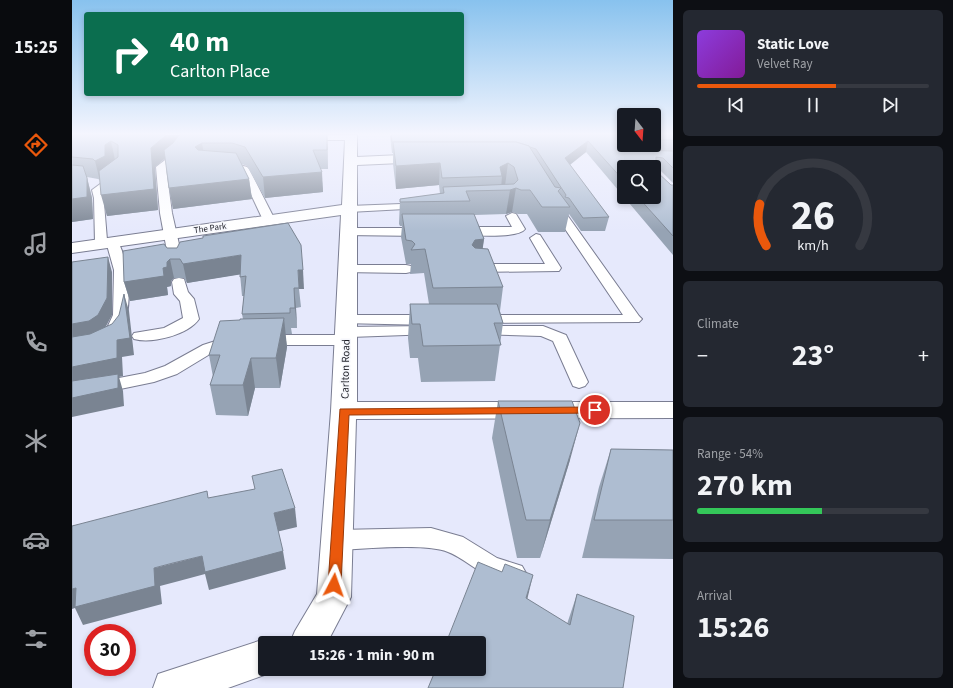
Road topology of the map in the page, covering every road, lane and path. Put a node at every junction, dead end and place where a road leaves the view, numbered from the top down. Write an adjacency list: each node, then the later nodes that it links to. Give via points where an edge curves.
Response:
1 (116, 167): 15 (lane, via 116,177 94,185 99,198)
2 (161, 167): 13 (lane)
3 (240, 167): 9 (lane, via 244,169)
4 (350, 167): 6 (street, Carlton Road)
5 (402, 207): 6 (lane)
6 (349, 209): 9 (street, The Park); 11 (street, Carlton Road)
7 (560, 214): 26 (lane, via 634,319 467,326 544,331 560,338)
8 (512, 216): 10 (lane, via 519,229 514,231)
9 (269, 220): 13 (street, The Park)
10 (451, 231)
11 (348, 232): 12 (lane); 20 (street, Carlton Road)
12 (435, 232)
13 (171, 234): 15 (street, The Park); 17 (lane)
14 (536, 238): 18 (lane, via 554,268)
15 (107, 243): 16 (street, The Park); 25 (lane, via 121,270 120,315 111,336)
16 (72, 248)
17 (176, 262)
18 (478, 268)
19 (406, 269): 20 (lane)
20 (347, 270): 23 (street, Carlton Road)
21 (179, 282): 24 (lane, via 181,294 187,299 191,319 184,327)
22 (444, 326): 23 (lane)
23 (345, 331): 27 (lane, via 231,341 209,348 171,370 148,378); 29 (street, Carlton Road)
24 (140, 336)
25 (106, 340)
26 (579, 382)
27 (72, 393)
28 (673, 410): 29 (street)
29 (344, 411): 30 (street, Carlton Road)
30 (338, 540): 31 (lane, via 431,538 455,544 492,567); 32 (street, Carlton Road, via 334,597)
31 (514, 573)
32 (312, 636)
33 (258, 659): 34 (street)
34 (172, 688)

